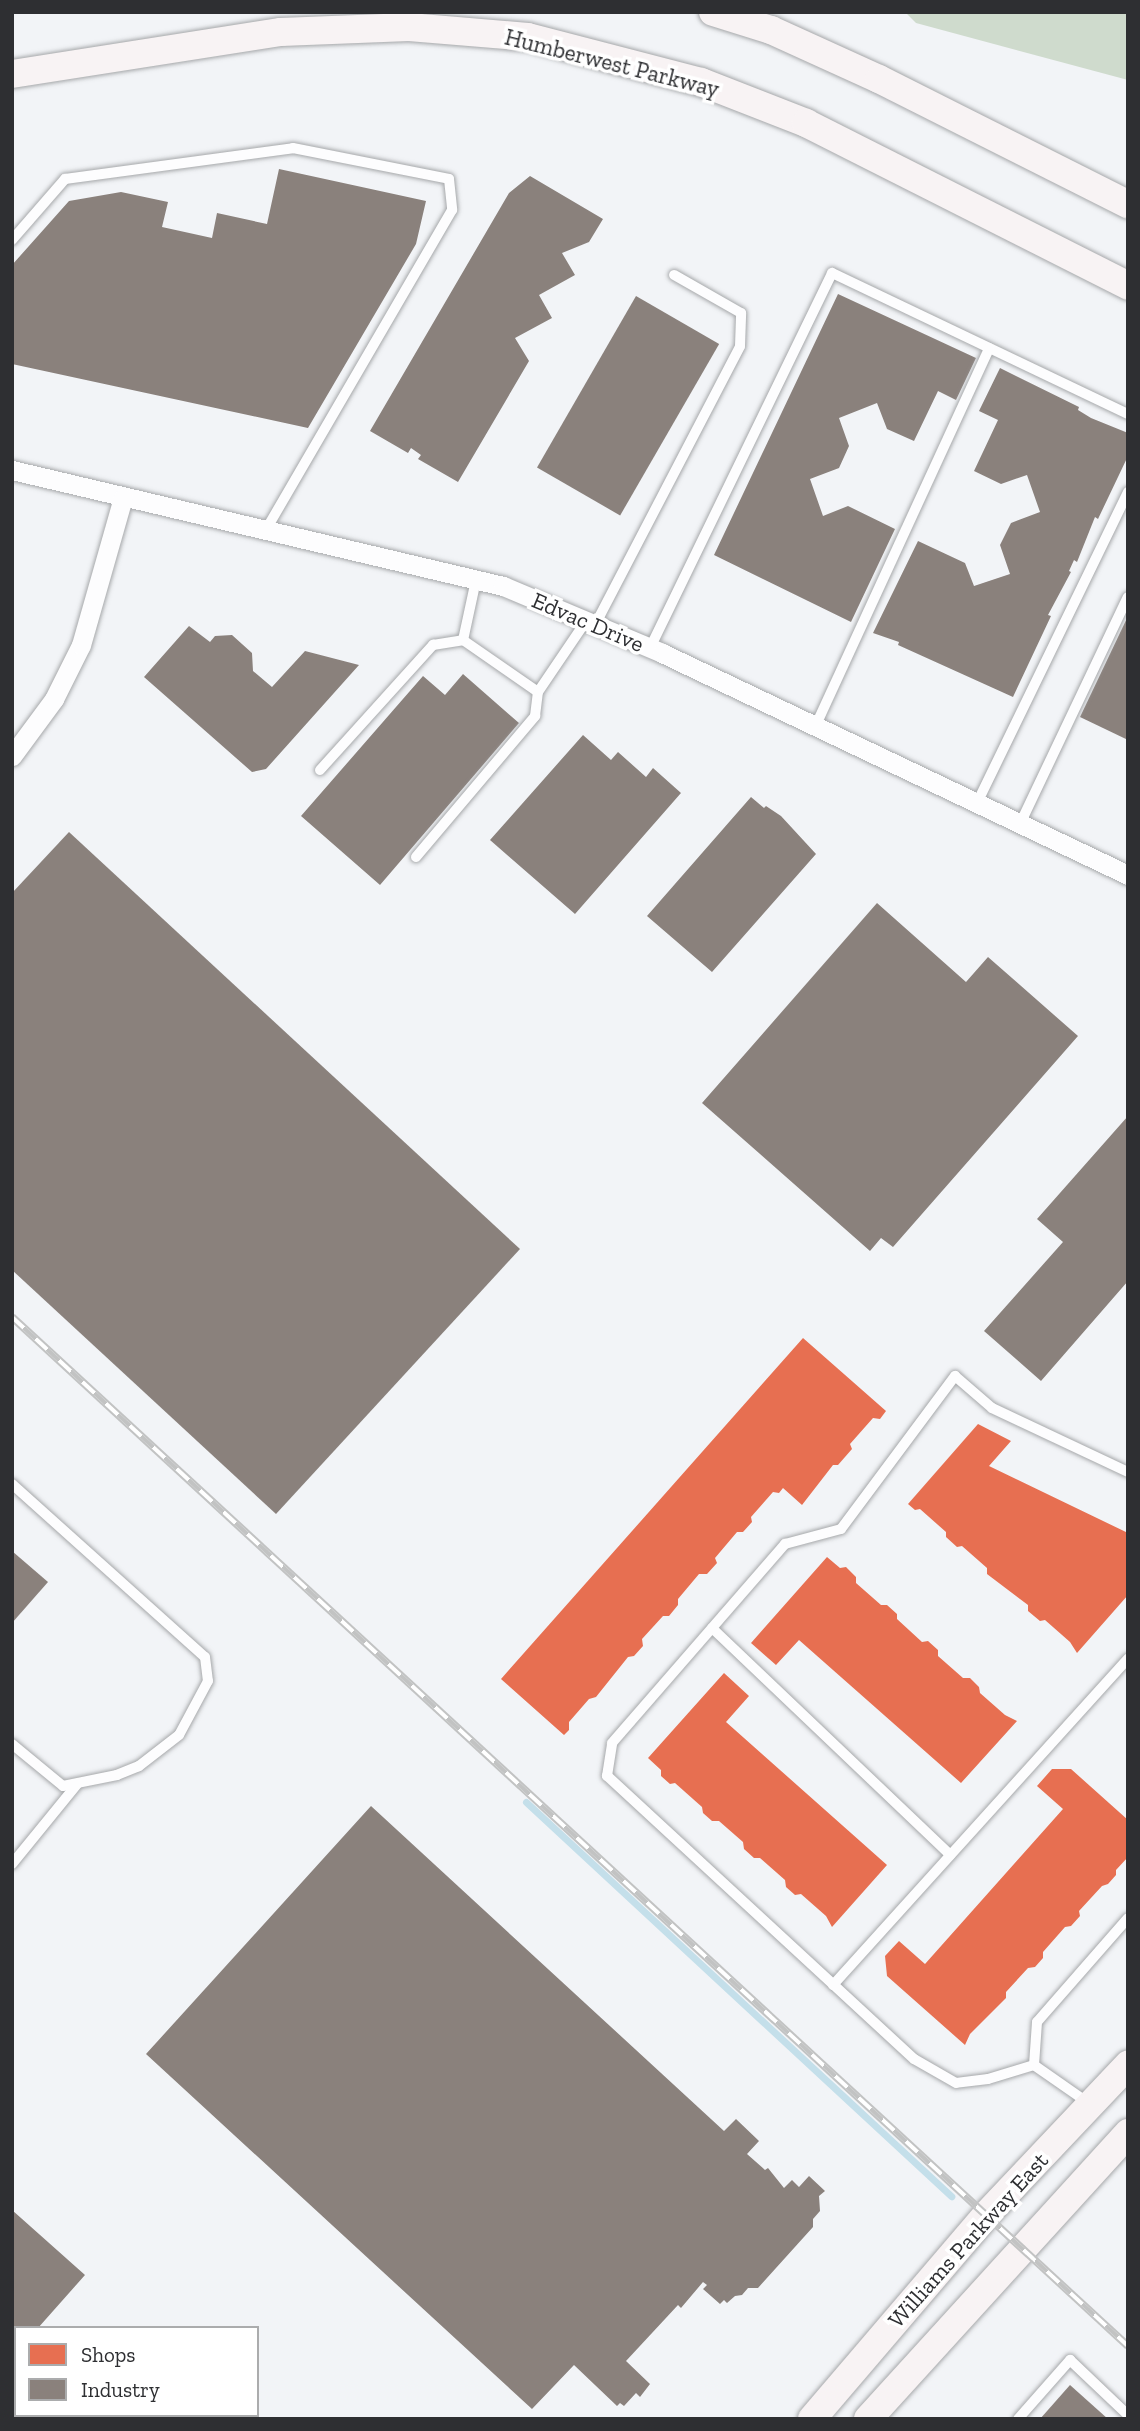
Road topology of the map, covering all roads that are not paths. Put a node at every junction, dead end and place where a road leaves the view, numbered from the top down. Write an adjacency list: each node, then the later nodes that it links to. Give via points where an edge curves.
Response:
1 (713, 12): 3 (main road, via 771,30 879,79)
2 (12, 74): 6 (main road, Humberwest Parkway, via 230,38 342,28 409,27 528,37 701,82 806,123)
3 (1128, 204)
4 (12, 240): 12 (lane, via 65,179 293,148 449,179 452,210)
5 (674, 275): 15 (lane, via 741,313 740,346)
6 (1128, 286)
7 (989, 348): 8 (lane); 17 (lane, via 832,273); 19 (lane)
8 (1128, 414)
9 (12, 470): 11 (street, Edvac Drive)
10 (1128, 492): 22 (lane)
11 (123, 498): 12 (street, Edvac Drive); 20 (street, via 81,645 54,699)
12 (267, 529): 13 (street, Edvac Drive)
13 (476, 580): 15 (street, Edvac Drive, via 503,586); 16 (lane)
14 (1128, 597): 23 (lane)
15 (591, 623): 17 (street, Edvac Drive); 18 (lane)
16 (463, 640): 18 (lane); 21 (lane, via 433,645)
17 (650, 648): 19 (street, Edvac Drive)
18 (538, 692): 24 (lane, via 535,716)
19 (814, 727): 22 (street, Edvac Drive)
20 (12, 756)
21 (320, 770)
22 (976, 804): 23 (street, Edvac Drive)
23 (1020, 824): 25 (street, Edvac Drive)
24 (416, 857)
25 (1128, 875)
26 (1128, 1472): 28 (lane, via 992,1408 956,1376 841,1529 785,1544)
27 (12, 1484): 31 (lane, via 205,1657 208,1681 179,1735 139,1766)
28 (712, 1628): 32 (lane); 35 (lane, via 612,1743 607,1776)
29 (1128, 1658): 32 (lane)
30 (12, 1744): 31 (lane, via 63,1786)
31 (78, 1783): 33 (lane)
32 (950, 1855): 35 (lane)
33 (12, 1864)
34 (1128, 1918): 36 (lane, via 1037,2022)
35 (833, 1985): 36 (lane, via 914,2059 956,2083)
36 (1034, 2065): 38 (lane)
37 (1128, 2065): 38 (main road, Williams Parkway East)
38 (1091, 2105): 41 (main road, Williams Parkway East, via 986,2215)
39 (1128, 2133): 42 (main road, Williams Parkway East)
40 (1128, 2415): 43 (lane, via 1070,2360)
41 (813, 2419)
42 (868, 2419)
43 (1018, 2419)

